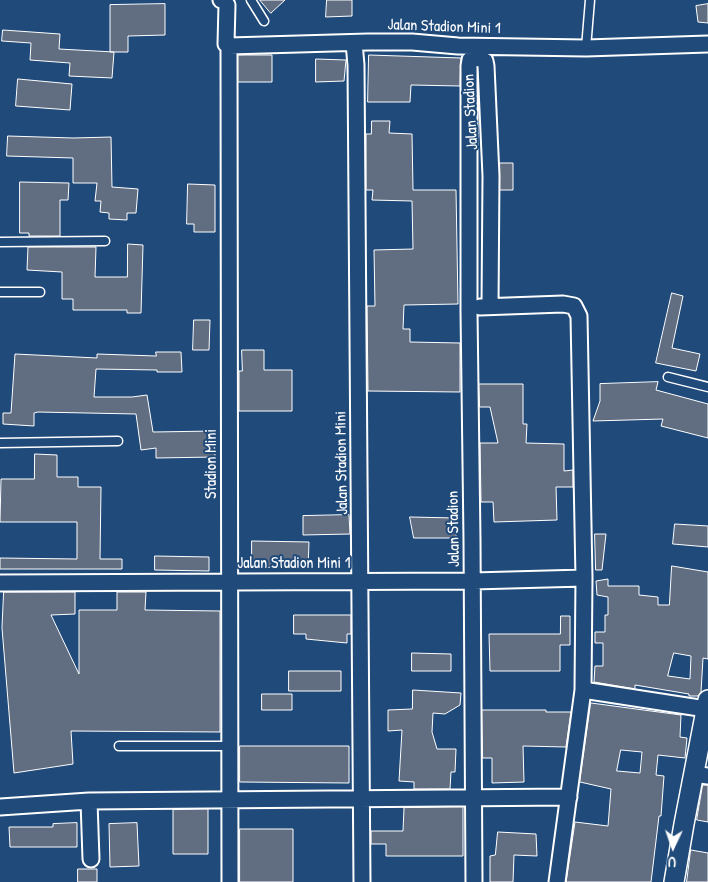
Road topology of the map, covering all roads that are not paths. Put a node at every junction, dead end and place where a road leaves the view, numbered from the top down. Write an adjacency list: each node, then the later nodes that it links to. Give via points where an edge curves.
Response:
1 (223, 0): 7 (street, via 226,5 225,42)
2 (252, 0): 4 (lane)
3 (590, 0): 9 (lane)
4 (264, 21)
5 (354, 43): 7 (street, Jalan Stadion Mini 1); 8 (street, Jalan Stadion Mini 1, via 412,42); 24 (street, Jalan Stadion Mini)
6 (708, 44): 9 (street, Jalan Stadion Mini 1)
7 (229, 46): 26 (street, Stadion Mini)
8 (458, 46): 9 (street, Jalan Stadion Mini 1); 10 (street, Jalan Stadion)
9 (586, 48)
10 (470, 60): 11 (street, Jalan Stadion); 12 (street, Jalan Stadion, via 481,59 486,66)
11 (469, 175): 12 (street); 18 (street, Jalan Stadion)
12 (492, 176): 17 (street, Jalan Stadion)
13 (105, 241): 14 (lane)
14 (0, 242)
15 (0, 292): 16 (lane)
16 (40, 292)
17 (490, 306): 18 (street); 23 (street, via 563,304 577,310)
18 (469, 307): 25 (street, Jalan Stadion)
19 (668, 377): 20 (lane)
20 (708, 387)
21 (118, 440): 22 (lane)
22 (0, 443)
23 (584, 578): 25 (street, Jalan Stadion Mini 1); 28 (street)
24 (361, 581): 25 (street, Jalan Stadion Mini 1); 26 (street, Jalan Stadion Mini 1); 34 (street, Jalan Stadion Mini)
25 (472, 581): 35 (street, Jalan Stadion)
26 (230, 582): 27 (street, Jalan Stadion Mini 1); 31 (street, Stadion Mini)
27 (2, 583)
28 (583, 690): 29 (street); 33 (street)
29 (707, 705): 32 (street)
30 (119, 746): 31 (lane)
31 (230, 746): 36 (street, Stadion Mini)
32 (701, 775): 44 (street)
33 (569, 798): 35 (street); 43 (street)
34 (360, 799): 35 (street); 36 (street); 41 (street, Jalan Stadion Mini)
35 (472, 799): 42 (street, Jalan Stadion)
36 (229, 800): 37 (street); 40 (street, Stadion Mini)
37 (89, 801): 38 (street); 39 (street)
38 (0, 807)
39 (91, 859)
40 (230, 882)
41 (362, 882)
42 (474, 882)
43 (556, 882)
44 (674, 882)

